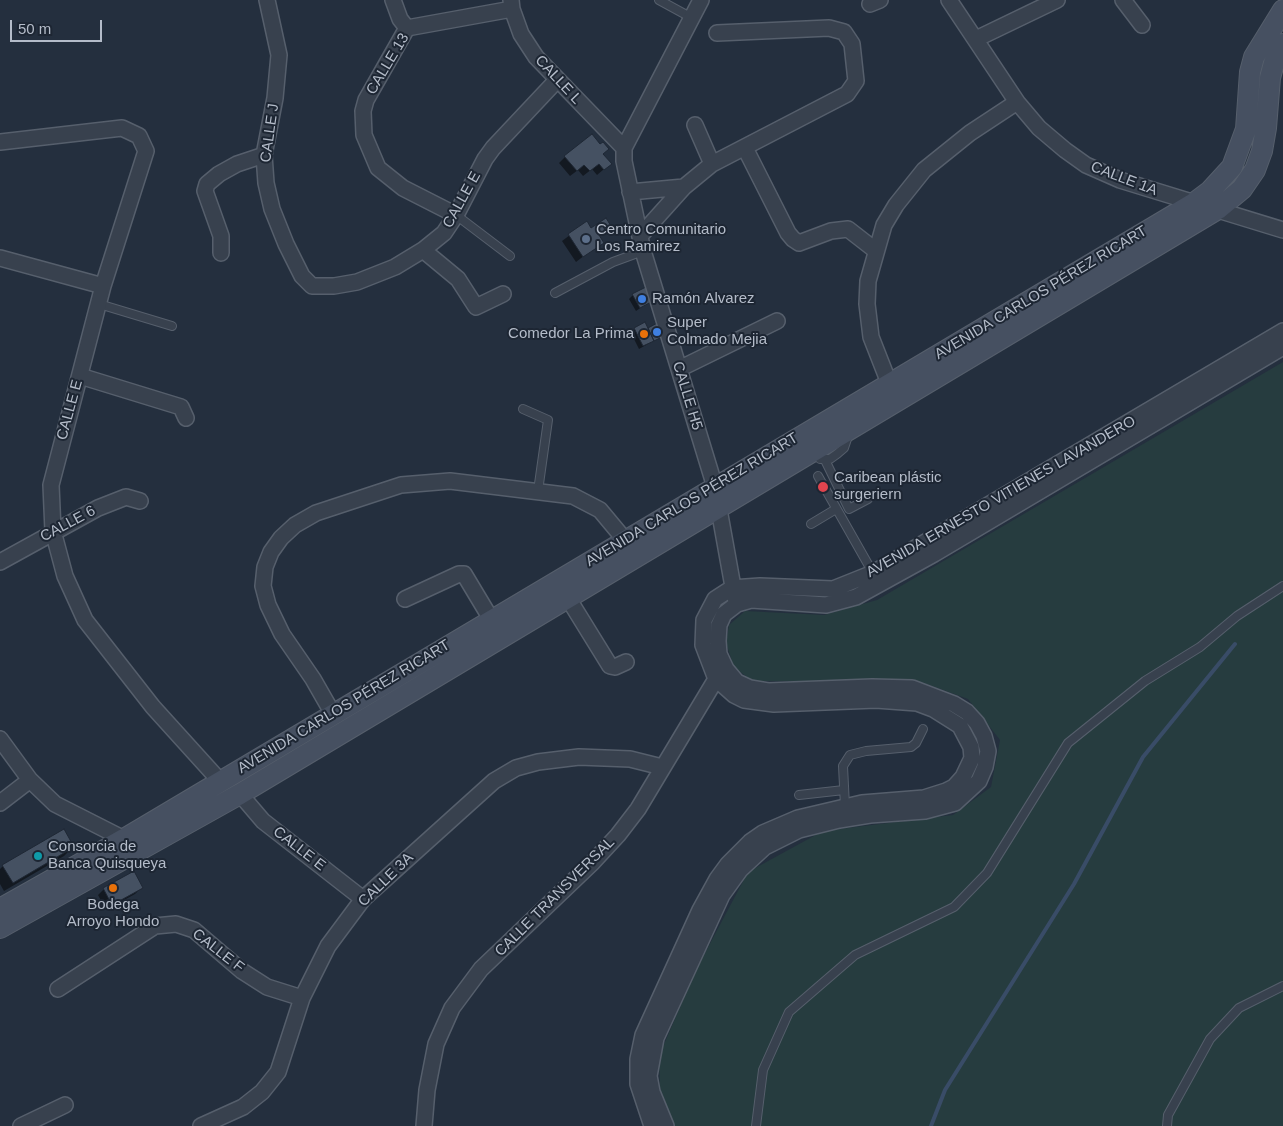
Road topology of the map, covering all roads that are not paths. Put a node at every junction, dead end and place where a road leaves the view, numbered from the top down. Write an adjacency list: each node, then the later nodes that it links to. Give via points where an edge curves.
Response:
1 (267, 0): 22 (street, CALLE J, via 279,54 275,98)
2 (393, 0): 12 (street)
3 (659, 0): 10 (lane)
4 (701, 0): 10 (street)
5 (949, 0): 14 (street, CALLE 1A)
6 (1057, 0): 14 (street)
7 (1123, 0): 11 (street)
8 (511, 5): 12 (street, CALLE 13); 16 (street, CALLE L, via 521,34 536,58)
9 (1283, 10): 26 (main road, AVENIDA CARLOS PÉREZ RICART, via 1254,58 1246,129 1232,167)
10 (692, 18): 20 (street)
11 (1142, 25)
12 (407, 28): 28 (street, CALLE 13, via 366,100 364,135 378,168 403,188)
13 (717, 32): 21 (street, via 829,28 844,32 852,44 856,81 847,94)
14 (976, 38): 17 (street, CALLE 1A)
15 (1283, 44): 27 (main road, AVENIDA CARLOS PÉREZ RICART, via 1272,70 1266,128 1255,170 1242,189)
16 (557, 80): 20 (street, CALLE L); 28 (street, CALLE E, via 489,153)
17 (1016, 102): 26 (street, CALLE 1A, via 1039,128 1086,165 1120,180); 32 (street, via 924,170 896,205)
18 (696, 125): 23 (street)
19 (0, 142): 36 (street, CALLE E, via 122,128 139,136 146,151)
20 (624, 148): 25 (street, CALLE H5)
21 (745, 148): 23 (street); 32 (street, via 793,239 799,243 831,231 848,229)
22 (264, 155): 33 (street, via 237,164 207,184 205,191 221,236); 37 (street, CALLE J, via 272,209 302,276)
23 (712, 164): 24 (street)
24 (684, 187): 25 (street); 30 (street)
25 (630, 192): 30 (street, CALLE H5)
26 (1194, 203): 27 (street, CALLE 1A); 47 (main road, AVENIDA CARLOS PÉREZ RICART)
27 (1218, 209): 29 (street, CALLE 1A); 50 (main road, AVENIDA CARLOS PÉREZ RICART, via 850,429)
28 (456, 215): 31 (street, CALLE E, via 444,233); 34 (lane)
29 (1283, 230)
30 (642, 243): 38 (lane); 45 (street, CALLE H5)
31 (424, 250): 37 (street, CALLE E, via 395,267 357,282); 39 (street, via 458,279 476,307)
32 (875, 250): 47 (street, via 868,281 869,321 876,353)
33 (220, 253)
34 (510, 256)
35 (0, 258): 36 (street)
36 (104, 286): 40 (street, CALLE E)
37 (312, 286)
38 (555, 293)
39 (503, 294)
40 (99, 304): 42 (lane); 46 (street, CALLE E)
41 (777, 321): 45 (street)
42 (172, 326)
43 (1283, 331): 62 (street, AVENIDA ERNESTO VITIENES LAVANDERO)
44 (1283, 347): 67 (street, AVENIDA ERNESTO VITIENES LAVANDERO, via 856,597 826,605 751,600)
45 (679, 369): 52 (street, CALLE H5)
46 (80, 376): 49 (street, via 176,405 181,407); 59 (street, CALLE E, via 51,486)
47 (889, 383): 52 (main road, AVENIDA CARLOS PÉREZ RICART)
48 (523, 409): 53 (lane, via 548,420)
49 (186, 418)
50 (817, 457): 54 (lane, via 849,509); 56 (main road, AVENIDA CARLOS PÉREZ RICART)
51 (818, 476): 57 (lane)
52 (715, 487): 56 (street, CALLE H5); 60 (main road, AVENIDA CARLOS PÉREZ RICART)
53 (538, 492): 60 (street, via 573,496 588,502 600,510); 72 (street, via 450,481 401,485 316,513 280,538 266,567 264,586 268,605 282,634 314,679)
54 (868, 499)
55 (140, 501): 59 (street, CALLE 6, via 126,497)
56 (718, 509): 64 (street, CALLE H5); 65 (main road, AVENIDA CARLOS PÉREZ RICART)
57 (836, 509): 58 (lane); 62 (lane)
58 (811, 524)
59 (53, 531): 61 (street, CALLE 6); 77 (street, CALLE E, via 64,576 85,620 153,707)
60 (625, 540): 68 (main road, AVENIDA CARLOS PÉREZ RICART)
61 (0, 562)
62 (873, 573): 64 (street, AVENIDA ERNESTO VITIENES LAVANDERO, via 833,589)
63 (1283, 586): 97 (lane, via 1237,616 1200,647 1145,681 1068,743 987,873 954,907 854,956 789,1012 763,1070)
64 (732, 588): 67 (street, CALLE H5); 70 (street, via 715,599 702,631 703,645)
65 (568, 598): 69 (street, via 610,666); 79 (main road, AVENIDA CARLOS PÉREZ RICART)
66 (405, 599): 68 (street, via 464,574)
67 (737, 604): 71 (street, via 724,614 718,641 726,669)
68 (491, 619): 72 (main road, AVENIDA CARLOS PÉREZ RICART)
69 (626, 662)
70 (716, 679): 71 (street, via 724,689); 75 (street, CALLE TRANSVERSAL)
71 (747, 694): 82 (street, via 774,704 900,700 917,703 941,713 960,726 967,736 972,758 969,768 954,787 924,798); 90 (street, via 897,686 924,692 954,704 977,723 988,750 985,767 979,781 954,803 940,808 870,814 819,825 782,838 751,858 722,895)
72 (333, 714): 77 (main road, AVENIDA CARLOS PÉREZ RICART)
73 (923, 729): 78 (lane, via 911,747 850,755 843,766)
74 (0, 740): 76 (street)
75 (662, 767): 84 (street, CALLE 3A, via 630,759 593,757 538,762 516,768 494,781); 94 (street, CALLE TRANSVERSAL, via 638,809 618,835 482,969 452,1008 436,1044)
76 (30, 780): 81 (street); 83 (street, via 55,804)
77 (220, 781): 83 (main road, AVENIDA CARLOS PÉREZ RICART)
78 (844, 790): 80 (lane); 82 (lane)
79 (240, 794): 83 (main road, AVENIDA CARLOS PÉREZ RICART); 84 (street, CALLE E, via 263,821)
80 (798, 795)
81 (0, 803)
82 (845, 806): 90 (street, via 780,824 738,853 710,891)
83 (129, 846): 85 (main road, AVENIDA CARLOS PÉREZ RICART); 86 (main road, AVENIDA CARLOS PÉREZ RICART)
84 (363, 898): 89 (street, CALLE 3A, via 328,946)
85 (0, 909)
86 (0, 928)
87 (1283, 986): 98 (lane, via 1240,1008 1210,1039 1168,1115)
88 (58, 989): 89 (street, CALLE F, via 155,926 176,924 194,930 242,971 267,987)
89 (302, 998): 93 (street, CALLE 3A, via 278,1072 262,1092 243,1107)
90 (649, 1036): 95 (street, via 638,1059 638,1084); 96 (street, via 652,1092)
91 (65, 1105): 92 (street)
92 (21, 1126)
93 (201, 1126)
94 (424, 1126)
95 (652, 1126)
96 (666, 1126)
97 (756, 1126)
98 (1167, 1126)

